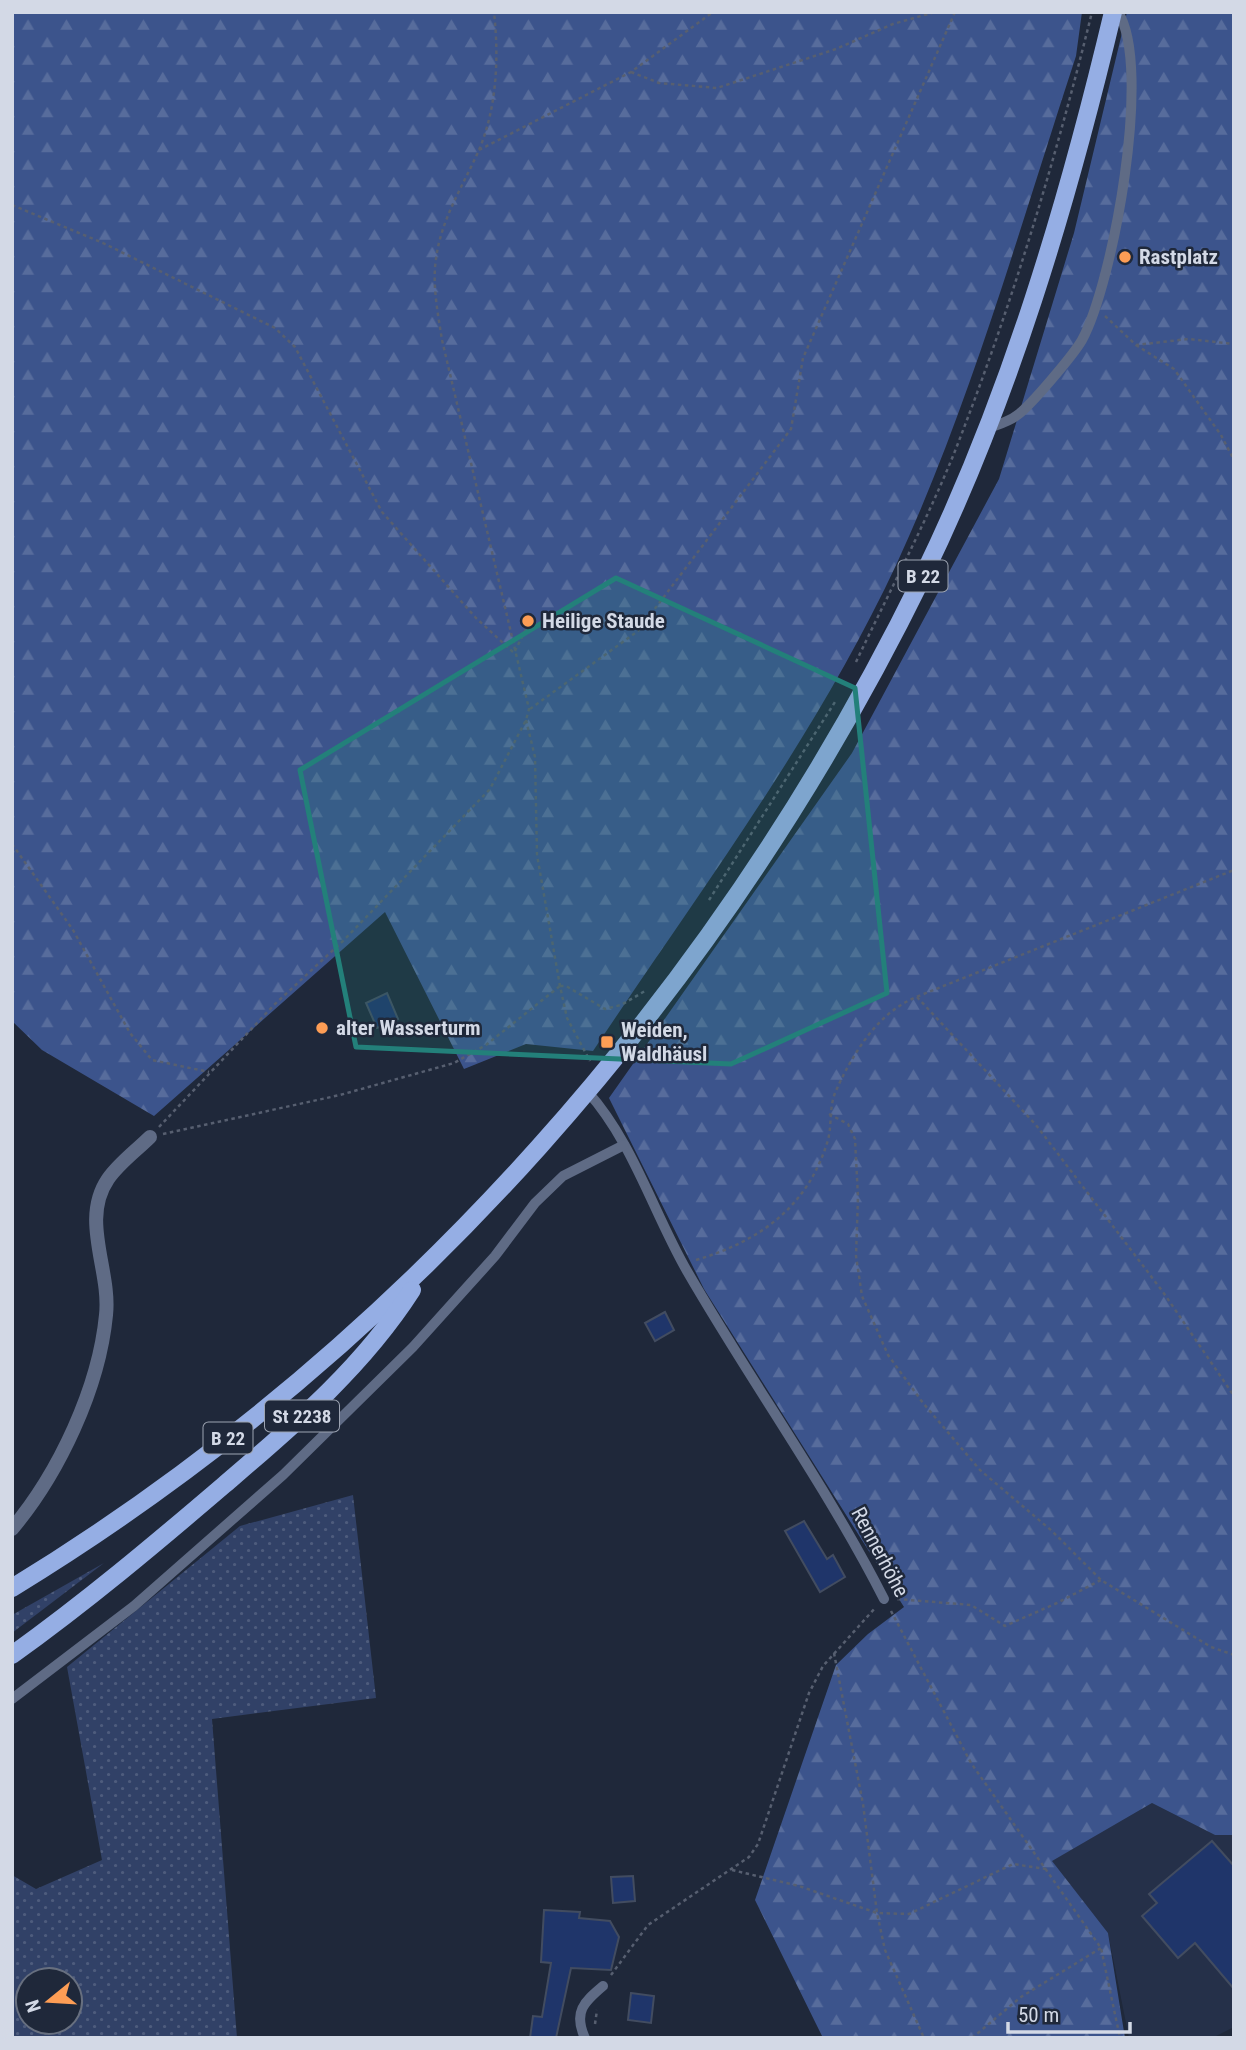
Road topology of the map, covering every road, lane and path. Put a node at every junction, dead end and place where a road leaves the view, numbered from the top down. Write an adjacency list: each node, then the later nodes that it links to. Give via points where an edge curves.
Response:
1 (494, 12): 9 (path, via 497,40 492,113)
2 (713, 12): 8 (path)
3 (935, 12): 8 (path, via 717,88 659,83)
4 (955, 12): 20 (path, via 803,358 791,429 638,631)
5 (1092, 12): 18 (path, via 1015,290 954,453)
6 (1113, 12): 14 (main road, B 22, via 1052,243)
7 (1118, 12): 11 (lane, via 1130,51 1129,121 1111,254)
8 (631, 72): 9 (path)
9 (479, 150): 17 (path, via 443,228 435,261 436,298)
10 (12, 205): 17 (path, via 103,243 275,328 295,347 382,512 476,618)
11 (1097, 309): 13 (path); 14 (lane, via 1080,343 1017,416)
12 (1234, 344): 13 (path, via 1188,339)
13 (1136, 345): 15 (path, via 1174,369)
14 (986, 429): 29 (main road, B 22, via 924,574 851,713 735,897)
15 (1234, 460)
16 (526, 629): 17 (path)
17 (514, 653): 20 (path)
18 (852, 671)
19 (841, 693): 24 (path)
20 (529, 709): 21 (path)
21 (526, 720): 25 (path, via 535,757 537,855); 28 (path, via 490,789)
22 (12, 844): 28 (path, via 73,930 130,1033 152,1060)
23 (1234, 870): 27 (path)
24 (708, 903)
25 (560, 986): 26 (path, via 605,1009); 29 (path, via 568,1018); 32 (path, via 486,1045 454,1063 340,1095)
26 (645, 991)
27 (917, 997): 31 (path, via 880,1022 854,1059); 36 (path, via 1036,1125 1163,1292)
28 (209, 1072): 32 (path)
29 (599, 1076): 30 (main road, B 22)
30 (587, 1090): 33 (lane, Rennerhöhe); 35 (main road, B 22, via 506,1186)
31 (828, 1114): 34 (path, via 828,1138 793,1206 770,1228 729,1251); 38 (path, via 848,1124 855,1139 856,1256 862,1296 888,1354 980,1470)
32 (150, 1137): 37 (street, via 108,1178 98,1201 95,1219 106,1288 102,1343 77,1422 30,1507)
33 (624, 1145): 34 (lane, Rennerhöhe); 44 (lane, via 563,1176 413,1347 292,1466 134,1606)
34 (683, 1264): 40 (lane, Rennerhöhe, via 851,1534)
35 (427, 1267): 39 (main road, B 22, via 346,1341 157,1493); 42 (main road, St 2238, via 385,1333 341,1380 155,1545)
36 (1234, 1396)
37 (12, 1529)
38 (1101, 1580): 40 (path, via 1005,1626 971,1605); 43 (path, via 1211,1647)
39 (12, 1588)
40 (884, 1599): 41 (path); 45 (path, Rennerhöhe, via 971,1763)
41 (834, 1653): 46 (path, via 809,1693 758,1844); 47 (path, via 863,1804)
42 (12, 1655)
43 (1234, 1655)
44 (12, 1699)
45 (1046, 1869): 47 (path, via 1013,1864 909,1914); 48 (path, Rennerhöhe)
46 (732, 1870): 47 (path, via 799,1886); 49 (path, via 648,1925)
47 (877, 1913): 52 (path, via 885,1950)
48 (1101, 1948): 53 (path, via 1021,1997); 54 (path, Rennerhöhe)
49 (603, 1986): 50 (path); 51 (lane, via 579,2012)
50 (595, 2025)
51 (585, 2038)
52 (924, 2038)
53 (972, 2038)
54 (1120, 2038)

